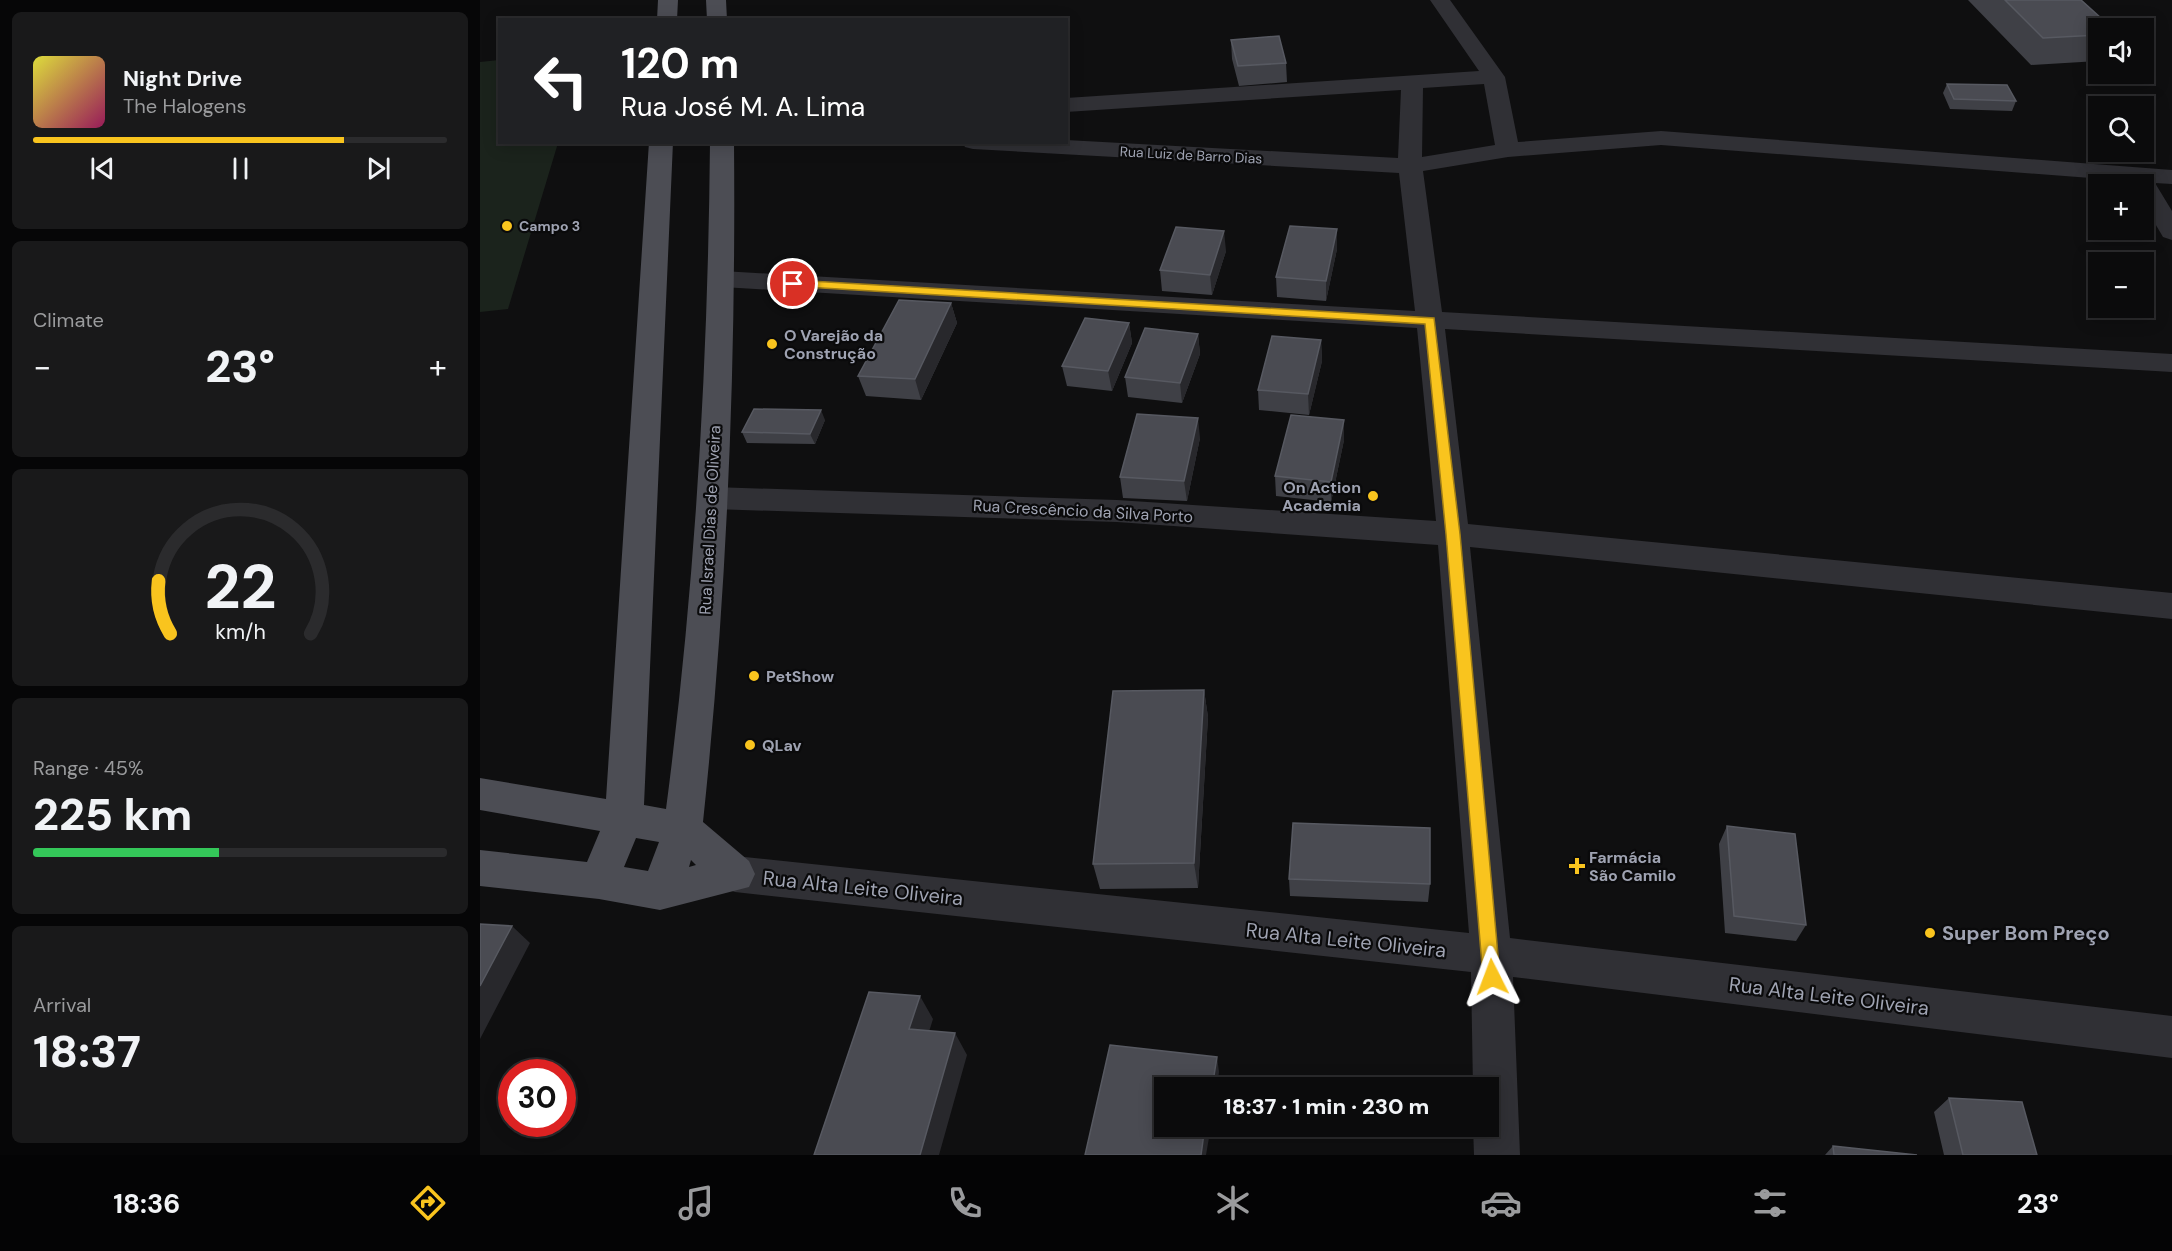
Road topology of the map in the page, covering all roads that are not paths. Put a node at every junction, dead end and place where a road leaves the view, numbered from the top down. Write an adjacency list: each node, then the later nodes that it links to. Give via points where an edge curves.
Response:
1 (668, 0): 4 (main road)
2 (716, 0): 5 (main road)
3 (1440, 0): 6 (street)
4 (667, 18)
5 (717, 18)
6 (1494, 77): 7 (street); 12 (street)
7 (1412, 82): 8 (street); 13 (street)
8 (1068, 105)
9 (661, 144): 26 (main road)
10 (722, 144): 19 (main road, Rua Israel Dias de Oliveira)
11 (1009, 144): 13 (street, Rua Luiz de Barro Dias)
12 (1508, 150): 13 (street, Rua Luiz de Barro Dias); 14 (street, Rua Luiz de Barro Dias, via 1661,138)
13 (1410, 166): 20 (street)
14 (2125, 174)
15 (2154, 176): 16 (street, Rua Luiz de Barro Dias)
16 (2172, 177)
17 (2154, 202): 18 (street)
18 (2172, 232)
19 (722, 279): 20 (street); 22 (main road, Rua Israel Dias de Oliveira)
20 (1430, 321): 21 (street); 23 (street)
21 (2172, 363)
22 (713, 498): 23 (street, Rua Crescêncio da Silva Porto, via 1117,511); 27 (main road, Rua Israel Dias de Oliveira, via 698,702)
23 (1453, 534): 24 (street, Rua Crescêncio da Silva Porto); 32 (street)
24 (2172, 606)
25 (480, 794): 26 (main road)
26 (624, 819): 27 (main road); 30 (main road)
27 (683, 829): 29 (main road); 31 (main road, Rua Israel Dias de Oliveira)
28 (480, 868): 30 (main road, Rua Alta Leite Oliveira)
29 (735, 874): 31 (main road, Rua Alta Leite Oliveira); 32 (street, Rua Alta Leite Oliveira)
30 (599, 881): 31 (main road, Rua Alta Leite Oliveira)
31 (660, 892)
32 (1491, 955): 33 (street, Rua Alta Leite Oliveira); 34 (street)
33 (2172, 1037)
34 (1497, 1155)

